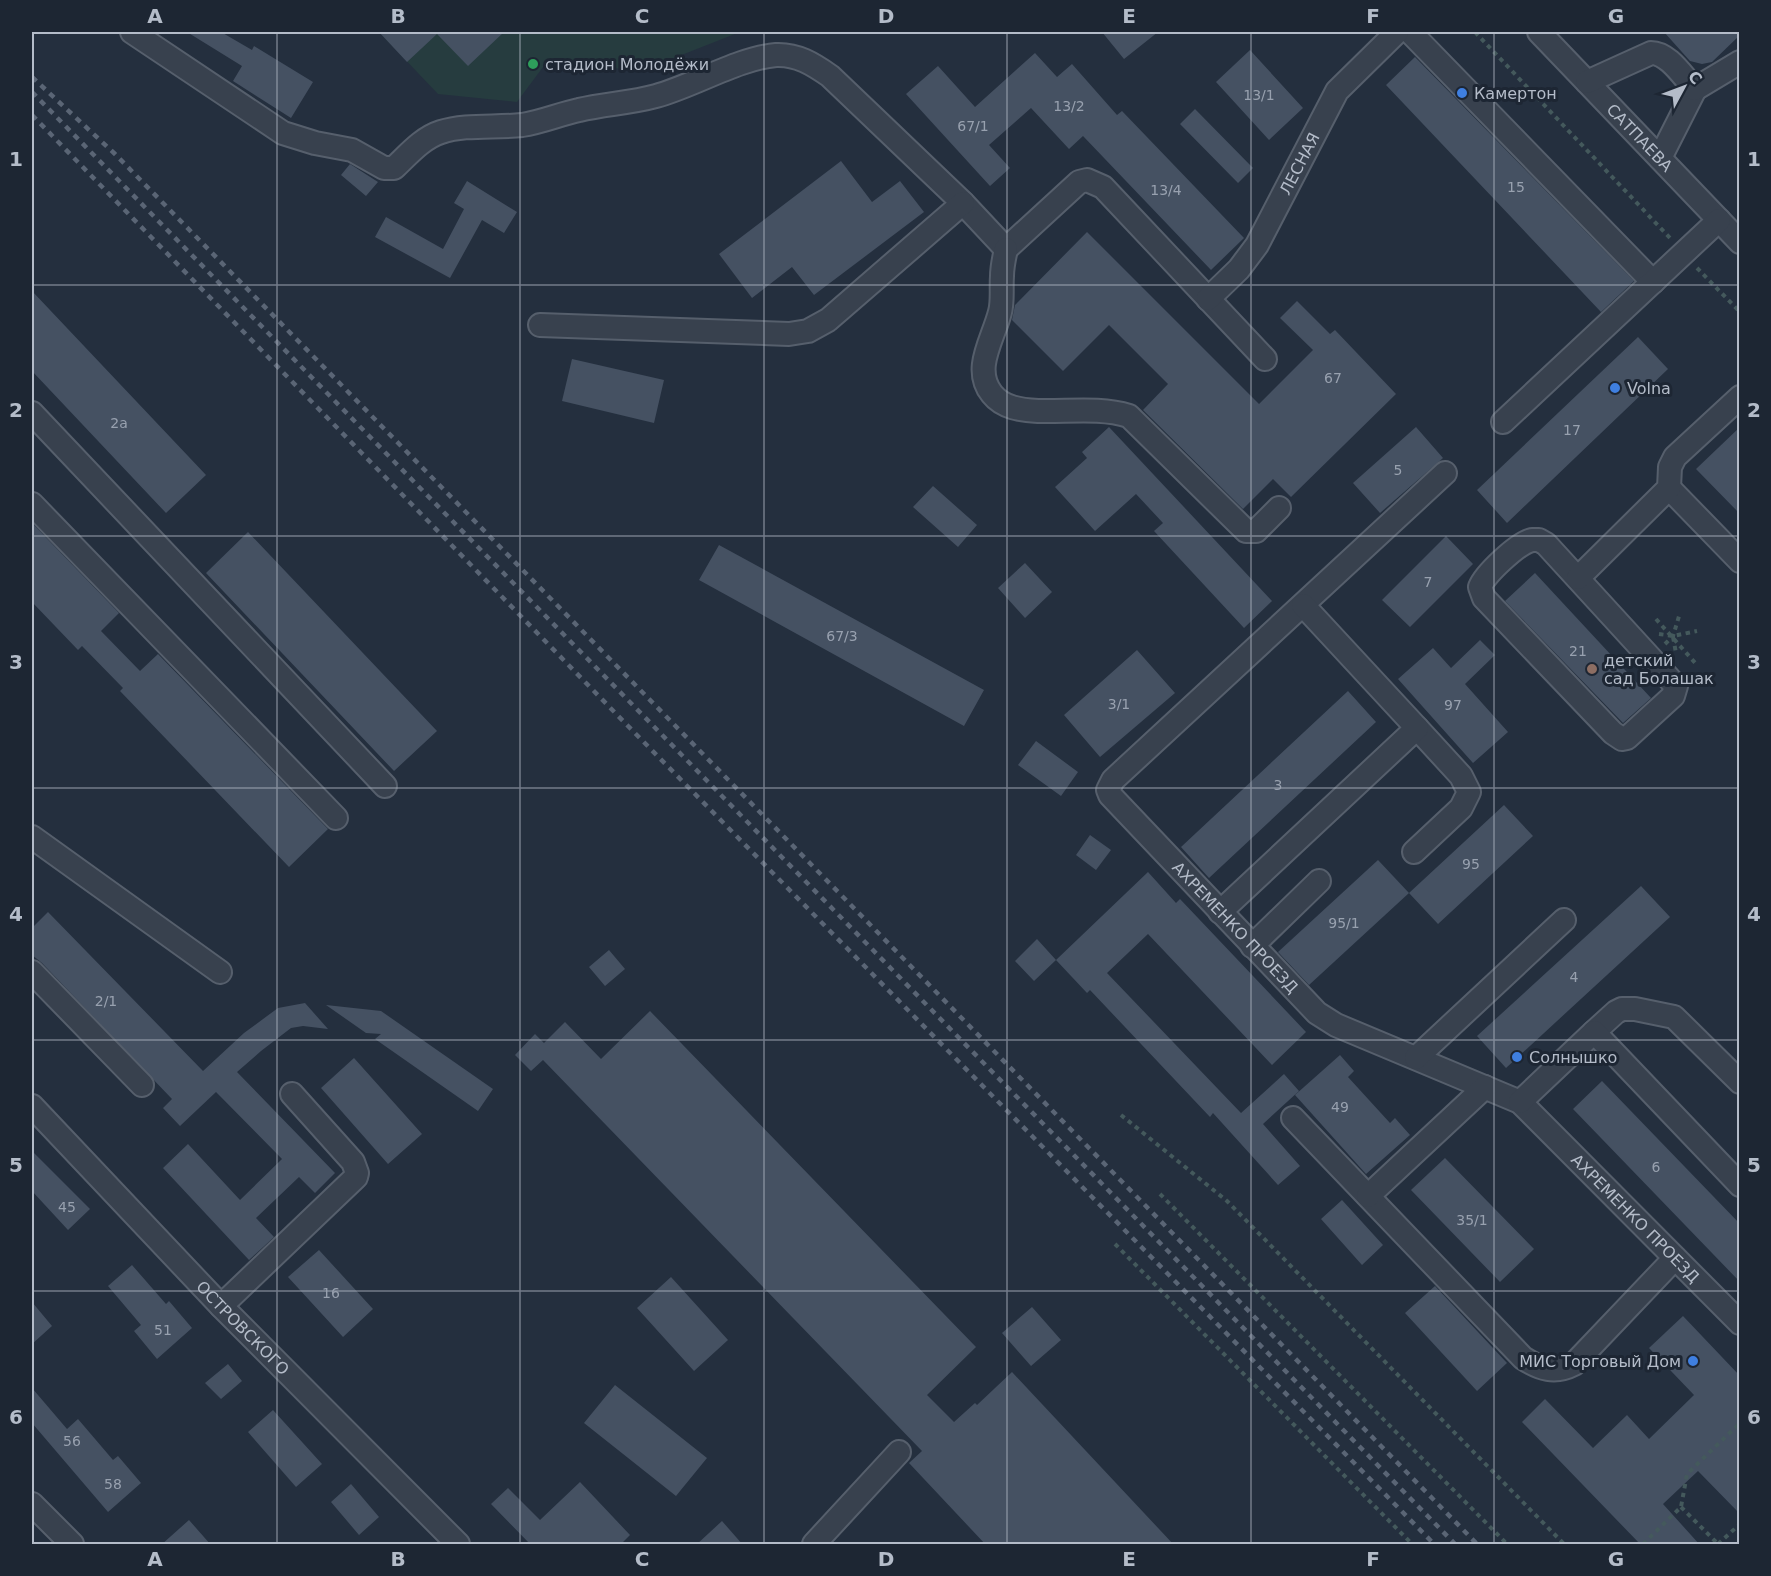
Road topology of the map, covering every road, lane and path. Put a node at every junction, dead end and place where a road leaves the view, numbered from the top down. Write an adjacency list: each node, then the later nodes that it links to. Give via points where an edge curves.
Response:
1 (132, 32): 10 (street, via 283,133 352,150 389,169 438,132 523,125 655,96 752,60 788,55 815,65 830,76)
2 (1396, 32): 16 (street, ЛЕСНАЯ, via 1337,91 1257,245 1239,269)
3 (1410, 32): 15 (street)
4 (1475, 32): 14 (path)
5 (1539, 32): 7 (street, САТПАЕВА)
6 (1740, 62): 8 (street)
7 (1587, 82): 8 (street, via 1657,53); 9 (street, САТПАЕВА)
8 (1695, 89): 9 (street)
9 (1660, 158): 11 (street, САТПАЕВА)
10 (963, 203): 13 (street); 18 (street, via 828,320 808,331)
11 (1719, 220): 12 (street, САТПАЕВА); 14 (street)
12 (1740, 242)
13 (1006, 249): 16 (street, via 1072,187 1087,180 1103,187); 26 (street, via 1000,310 982,374 996,399 1024,410 1129,416 1246,531 1256,531)
14 (1684, 253): 15 (street); 17 (path)
15 (1653, 282): 22 (street)
16 (1208, 298): 19 (street)
17 (1740, 312)
18 (540, 325)
19 (1265, 359)
20 (1740, 397): 24 (street, via 1675,457 1670,467)
21 (32, 413): 36 (street)
22 (1503, 422)
23 (1445, 473): 29 (street, АХРЕМЕНКО ПРОЕЗД)
24 (1669, 488): 27 (street); 28 (street)
25 (32, 504): 37 (street)
26 (1279, 508)
27 (1740, 561)
28 (1578, 578): 28 (street, via 1546,544 1532,540 1519,546 1480,587 1484,598 1613,734 1627,738 1673,696 1676,686)
29 (1303, 605): 35 (street); 41 (street, АХРЕМЕНКО ПРОЕЗД, via 1113,780 1108,790 1113,800)
30 (1680, 613): 33 (path)
31 (1656, 619): 33 (path)
32 (1697, 631): 33 (path)
33 (1672, 636): 34 (path)
34 (1697, 665)
35 (1417, 728): 39 (street, via 1461,776 1469,792 1461,808); 41 (street)
36 (385, 786)
37 (336, 818)
38 (32, 837): 45 (street)
39 (1414, 852)
40 (1319, 881): 43 (street)
41 (1220, 912): 43 (street, АХРЕМЕНКО ПРОЕЗД)
42 (1564, 920): 47 (street)
43 (1252, 946): 47 (street, АХРЕМЕНКО ПРОЕЗД, via 1323,1018)
44 (32, 972): 49 (street)
45 (220, 972)
46 (1594, 1032): 48 (street, via 1622,1009 1674,1017); 52 (street); 56 (street)
47 (1416, 1058): 50 (street, АХРЕМЕНКО ПРОЕЗД)
48 (1740, 1082)
49 (142, 1085)
50 (1485, 1087): 52 (street, АХРЕМЕНКО ПРОЕЗД); 58 (street)
51 (292, 1095): 61 (street, via 352,1162 356,1178)
52 (1520, 1102): 60 (street, АХРЕМЕНКО ПРОЕЗД)
53 (32, 1106): 61 (street, ОСТРОВСКОГО)
54 (1121, 1114): 73 (path, via 1227,1201)
55 (1293, 1118): 58 (street)
56 (1740, 1185)
57 (1160, 1194): 72 (path)
58 (1368, 1196): 60 (street, via 1523,1358 1549,1370 1574,1364)
59 (1115, 1244): 71 (path)
60 (1675, 1258): 62 (street, АХРЕМЕНКО ПРОЕЗД)
61 (221, 1306): 69 (street, ОСТРОВСКОГО)
62 (1740, 1323)
63 (1740, 1423): 66 (path, via 1687,1474)
64 (899, 1452): 70 (street)
65 (32, 1504): 68 (street)
66 (1681, 1507): 74 (path); 75 (path)
67 (1740, 1524): 75 (path)
68 (72, 1545)
69 (458, 1545)
70 (814, 1545)
71 (1412, 1545)
72 (1507, 1545)
73 (1564, 1545)
74 (1643, 1545)
75 (1718, 1545)

